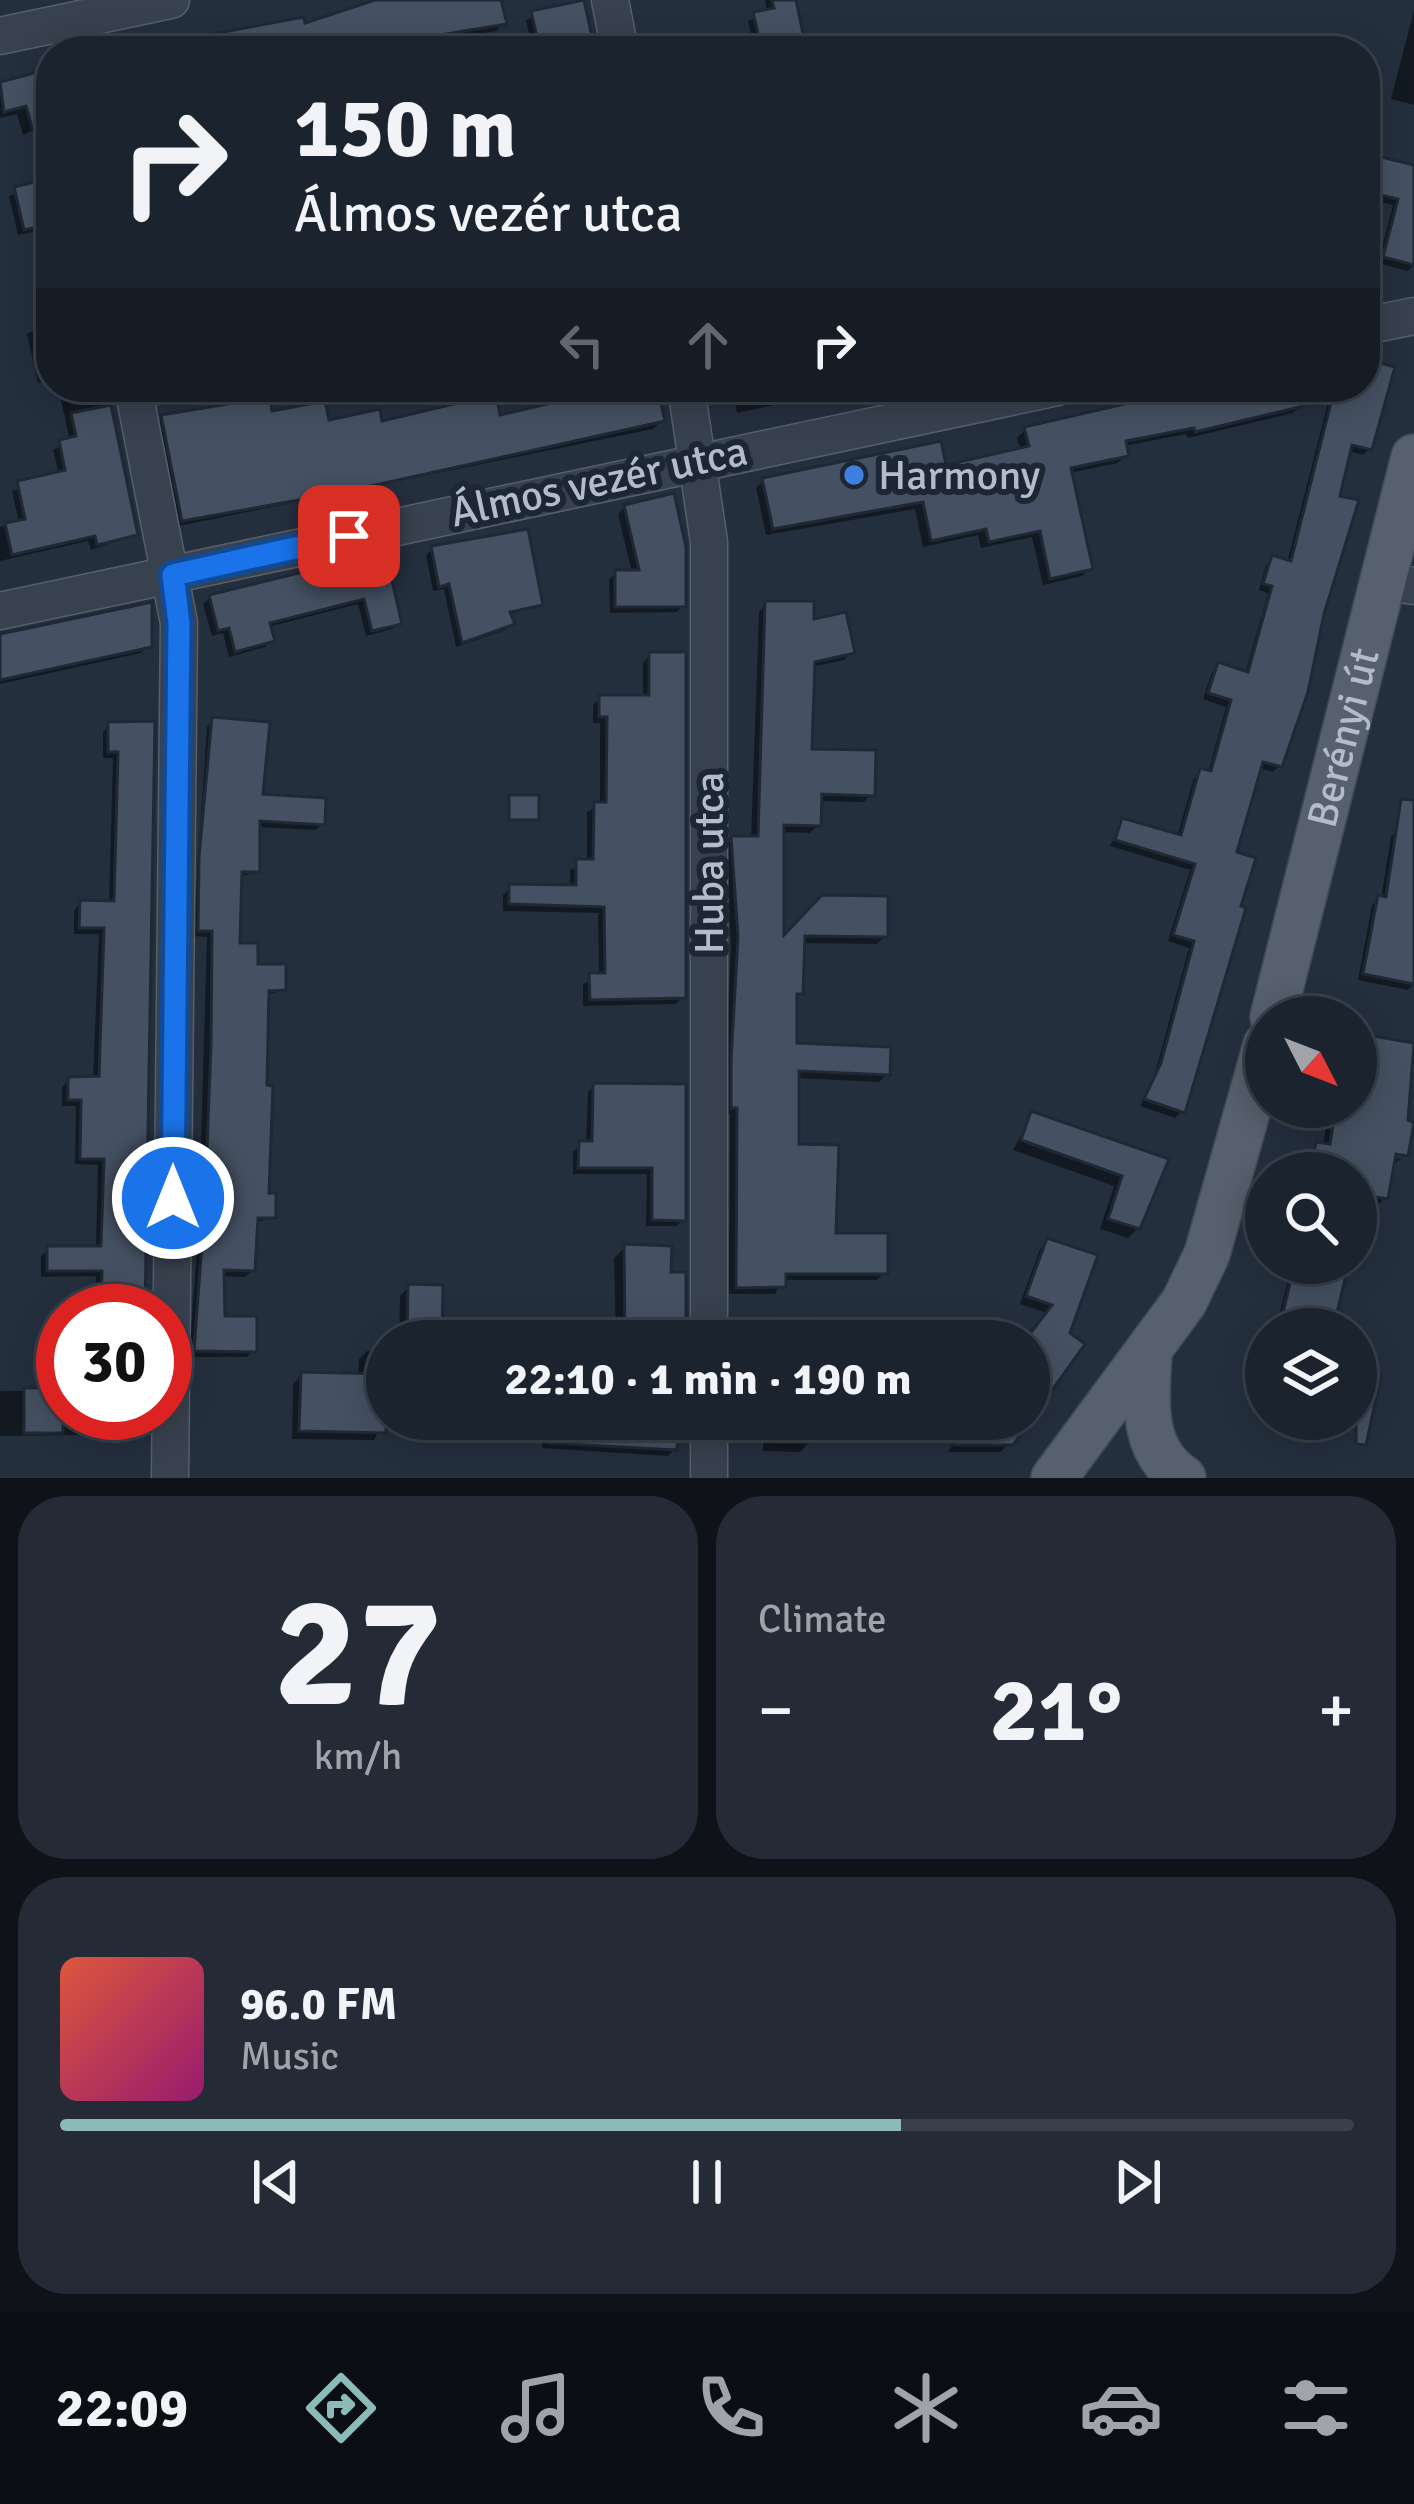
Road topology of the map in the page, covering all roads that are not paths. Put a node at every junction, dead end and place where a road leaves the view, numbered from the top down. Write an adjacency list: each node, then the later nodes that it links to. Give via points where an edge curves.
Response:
1 (171, 0): 4 (street)
2 (610, 0): 5 (street)
3 (0, 36): 6 (street)
4 (65, 36)
5 (617, 36)
6 (36, 37)
7 (1414, 316): 8 (street)
8 (1380, 323)
9 (136, 402): 14 (street)
10 (689, 402): 13 (street, Huba utca)
11 (982, 402): 13 (street, Álmos vezér utca)
12 (1414, 457): 15 (main road, Berényi út)
13 (700, 458): 14 (street, Álmos vezér utca); 19 (street, Huba utca, via 709,542)
14 (173, 575): 16 (street, Álmos vezér utca); 22 (street, via 179,623)
15 (1398, 584): 17 (main road, Berényi út)
16 (0, 611)
17 (1279, 996)
18 (1245, 1121): 20 (main road, via 1208,1254)
19 (709, 1320)
20 (1149, 1352): 24 (main road); 25 (main road, via 1150,1432)
21 (709, 1440): 23 (street)
22 (170, 1478)
23 (709, 1478)
24 (1054, 1478)
25 (1183, 1478)

